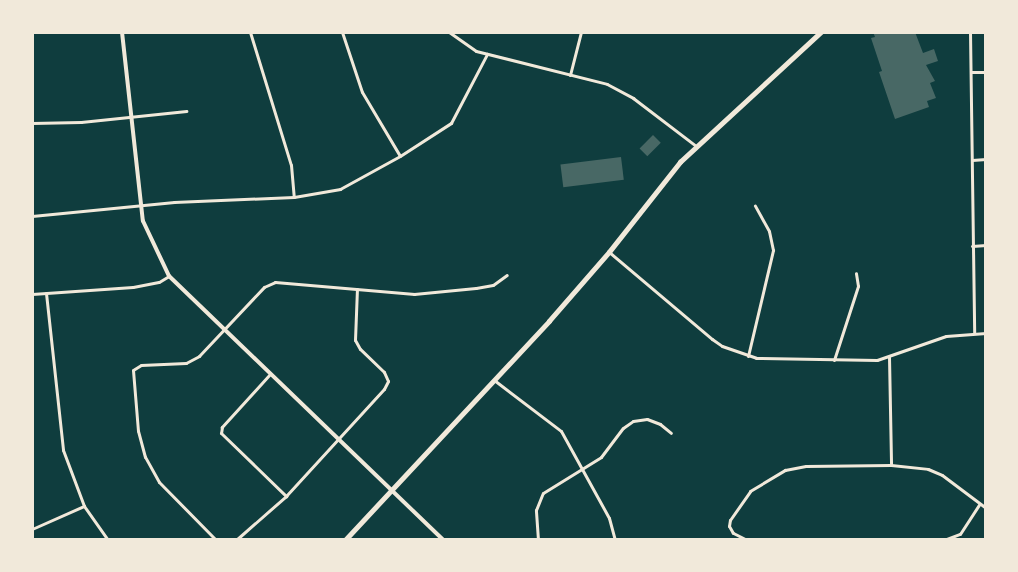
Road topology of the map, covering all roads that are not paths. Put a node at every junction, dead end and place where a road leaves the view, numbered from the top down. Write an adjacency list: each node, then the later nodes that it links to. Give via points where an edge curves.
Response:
1 (122, 32): 13 (street)
2 (250, 32): 19 (street, via 291,166)
3 (342, 32): 16 (street, via 362,92)
4 (449, 32): 8 (street, via 461,43)
5 (581, 32): 11 (street)
6 (820, 32): 15 (main road)
7 (970, 32): 9 (street)
8 (487, 54): 11 (street); 16 (street, via 451,123)
9 (971, 72): 10 (street); 18 (street)
10 (986, 72)
11 (570, 75): 15 (street, via 622,91)
12 (186, 111): 13 (street)
13 (132, 117): 14 (street); 20 (street)
14 (32, 123)
15 (696, 146): 25 (main road, via 659,186)
16 (400, 156): 19 (street, via 340,189)
17 (986, 159): 18 (street)
18 (972, 160): 24 (street)
19 (294, 197): 20 (street)
20 (141, 205): 22 (street); 28 (street, via 146,229)
21 (755, 206): 35 (street, via 769,231 773,250)
22 (32, 216)
23 (986, 245): 24 (street)
24 (972, 246): 33 (street)
25 (609, 252): 35 (street, via 712,339); 39 (main road)
26 (856, 273): 37 (street, via 858,286)
27 (506, 274): 29 (street, via 493,285 476,288 414,294)
28 (169, 276): 30 (street, via 159,282 133,288); 32 (street)
29 (357, 289): 32 (street, via 269,284); 41 (street, via 355,340 388,380)
30 (46, 293): 31 (street); 47 (street, via 63,450)
31 (32, 294)
32 (223, 331): 38 (street); 51 (street, via 199,356 186,362 141,365 133,370 138,431 145,457 159,482)
33 (974, 333): 34 (street); 36 (street, via 946,336)
34 (986, 333)
35 (748, 356): 37 (street, via 770,361)
36 (889, 357): 37 (street); 42 (street)
37 (834, 360)
38 (270, 374): 41 (street); 45 (street, via 222,427 221,433)
39 (494, 380): 43 (street, via 561,431); 44 (main road)
40 (671, 433): 43 (street, via 653,420 634,421 619,432 601,457)
41 (340, 438): 44 (street); 45 (street)
42 (891, 465): 46 (street, via 928,468 942,475); 57 (street, via 806,466 785,470 761,482 750,490 730,520 733,533)
43 (583, 468): 55 (street, via 542,493 536,510); 56 (street, via 608,518)
44 (392, 489): 53 (main road); 54 (street)
45 (286, 496): 52 (street)
46 (979, 505): 48 (street); 58 (street, via 960,534)
47 (84, 506): 49 (street); 50 (street)
48 (986, 508)
49 (32, 529)
50 (108, 540)
51 (216, 540)
52 (236, 540)
53 (345, 540)
54 (443, 540)
55 (538, 540)
56 (615, 540)
57 (746, 540)
58 (944, 540)

